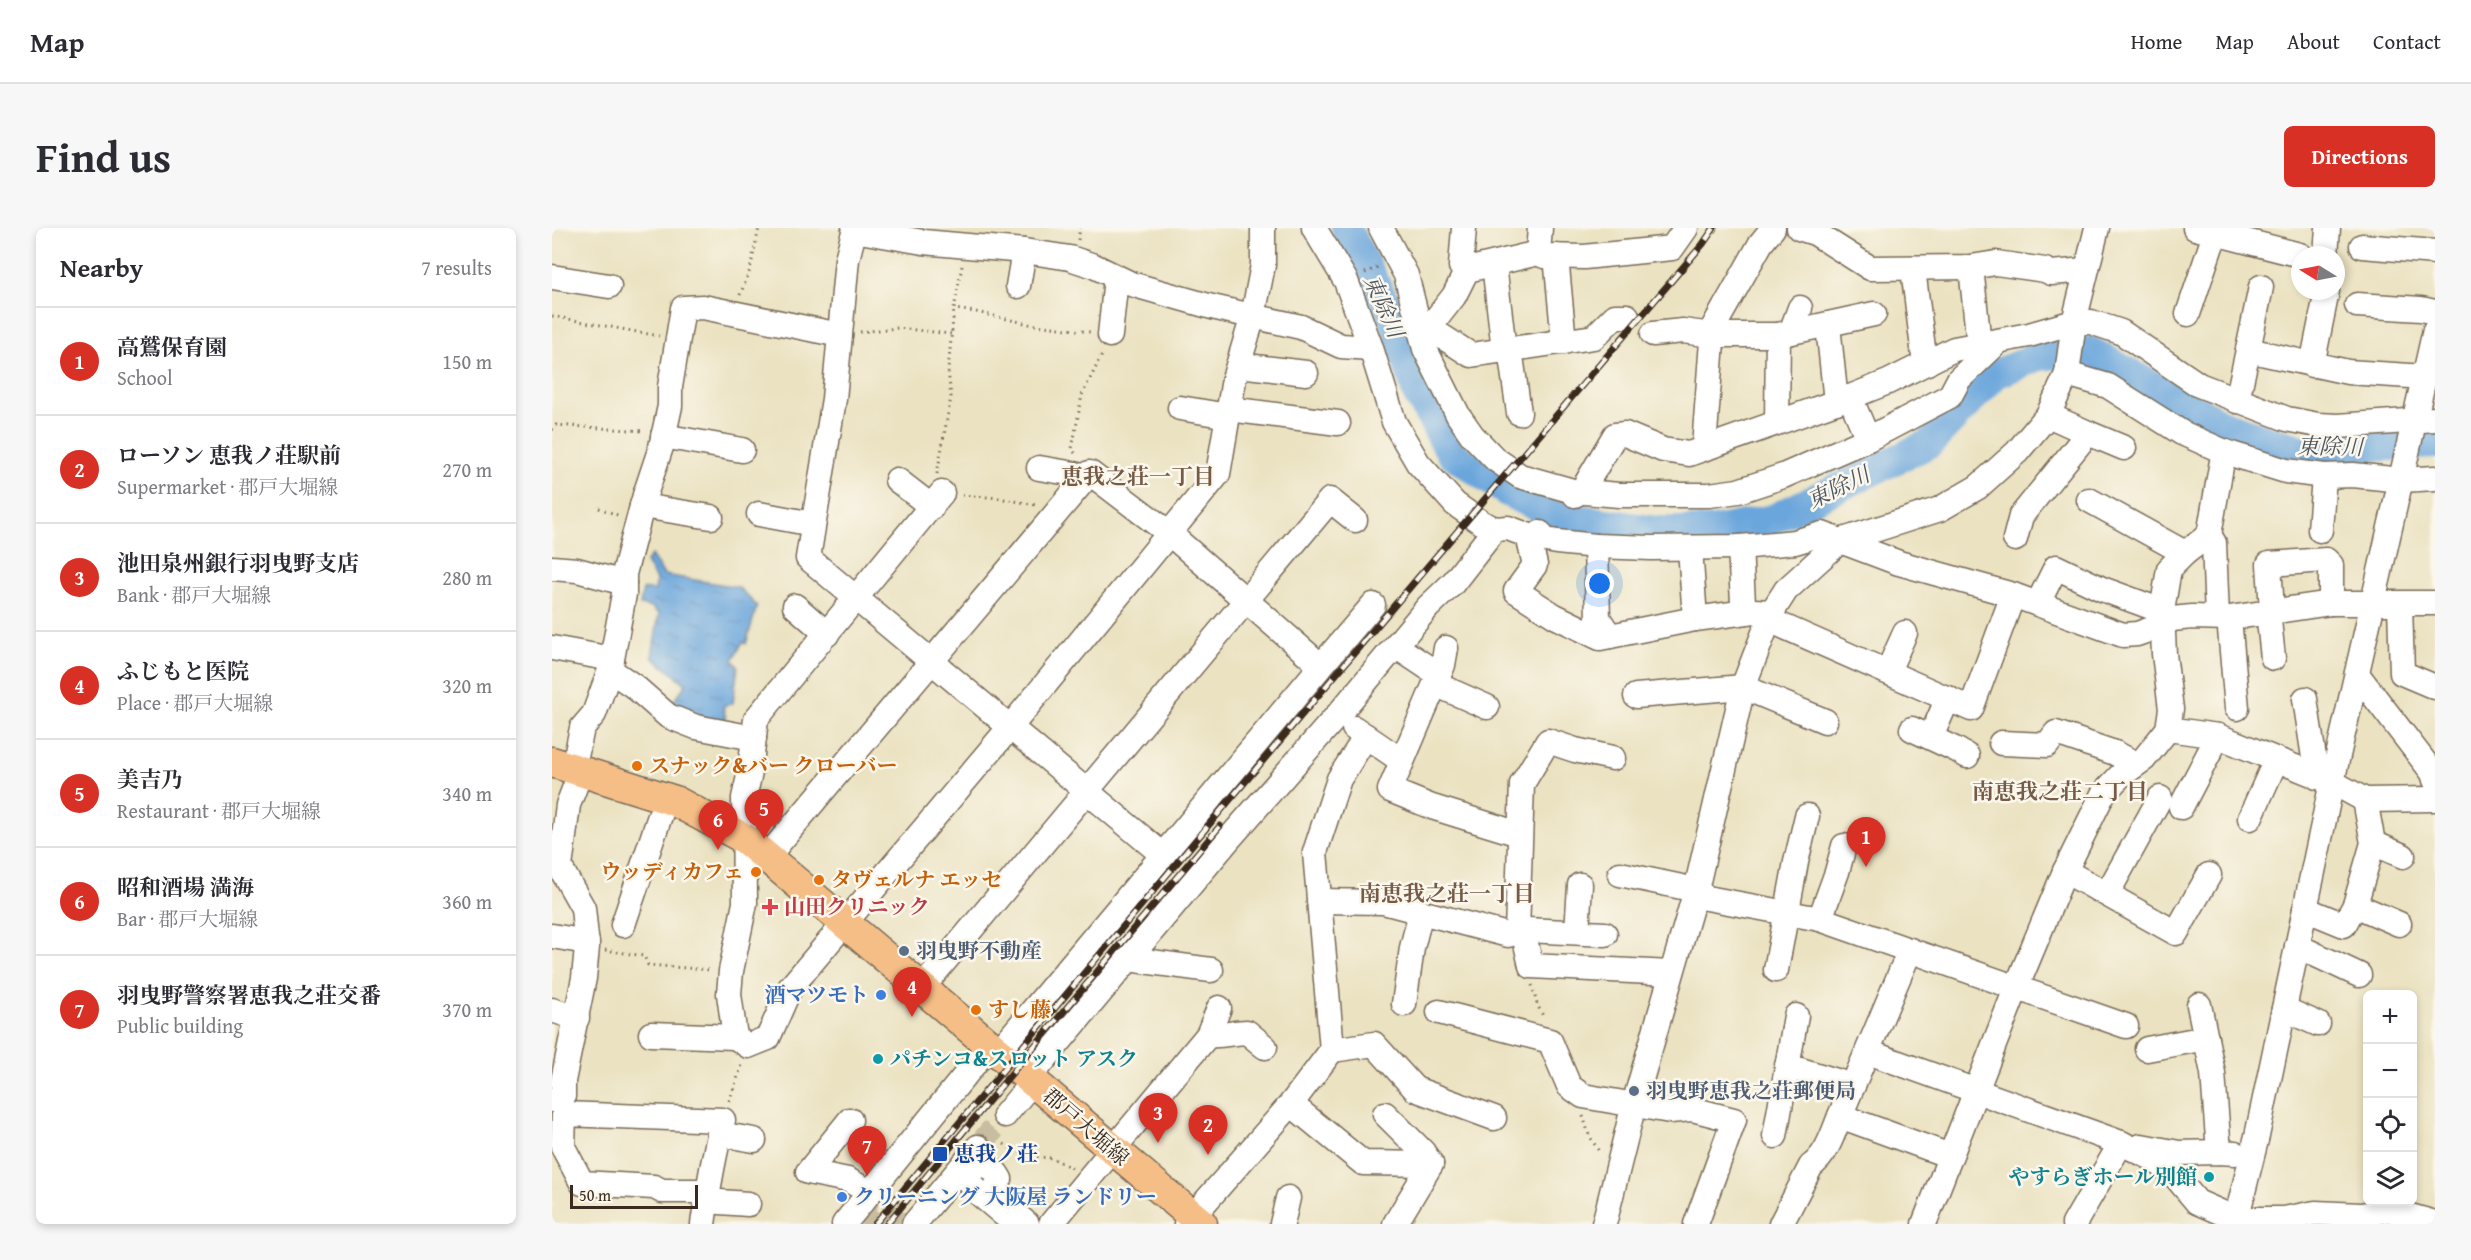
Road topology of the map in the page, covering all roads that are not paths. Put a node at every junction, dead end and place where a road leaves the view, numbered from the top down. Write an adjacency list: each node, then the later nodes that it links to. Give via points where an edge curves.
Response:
1 (1262, 228): 36 (street, via 1263,264)
2 (1314, 228): 48 (street, via 1346,281)
3 (1381, 228): 40 (street, via 1406,275)
4 (1464, 228): 22 (street, via 1461,266)
5 (1540, 228): 18 (street)
6 (1686, 228): 18 (street, via 1672,248 1662,240 1584,257)
7 (1773, 228): 45 (street)
8 (1799, 228): 21 (street, via 1815,233 1870,268)
9 (2097, 228): 23 (street)
10 (2328, 228): 14 (street)
11 (854, 229): 15 (street, via 923,242); 43 (street, via 847,259)
12 (2209, 230): 17 (street); 34 (street)
13 (2379, 241): 16 (street)
14 (2327, 246)
15 (1024, 251): 25 (street, via 1070,258); 27 (street)
16 (2435, 252)
17 (2291, 253)
18 (1547, 254): 19 (street); 46 (street)
19 (1494, 264): 22 (street); 49 (street)
20 (1971, 267): 21 (street); 23 (street, via 1996,263 2051,273); 47 (street)
21 (1913, 269): 51 (street)
22 (1467, 270): 40 (street, via 1454,296)
23 (2086, 270): 37 (street)
24 (552, 277): 26 (street)
25 (1116, 278): 36 (street); 44 (street)
26 (609, 286)
27 (1018, 286)
28 (2261, 287): 50 (street)
29 (2325, 300): 53 (street)
30 (2357, 305): 32 (street)
31 (1800, 308): 41 (street)
32 (2435, 312)
33 (1874, 314): 38 (street)
34 (2188, 314)
35 (1627, 315): 46 (street, via 1615,316 1594,337)
36 (1253, 316): 48 (street, via 1301,327 1341,346); 52 (street)
37 (2074, 322): 47 (street); 55 (street); 58 (street, via 2091,322 2121,332 2199,385)
38 (1828, 325): 41 (street); 57 (street)
39 (2435, 330): 56 (street)
40 (1424, 333): 49 (street, via 1472,355); 79 (street, via 1458,414 1472,435 1495,459 1520,476)
41 (1785, 333): 45 (street); 64 (street)
42 (1653, 334): 45 (street, via 1683,331)
43 (840, 335): 67 (street, via 703,307 683,308); 85 (street, via 834,399)
44 (1110, 335)
45 (1712, 335): 69 (street)
46 (1564, 342): 49 (street)
47 (1989, 343): 51 (street, via 1953,349); 68 (street, via 1950,396)
48 (1371, 348): 86 (street, via 1394,422 1418,463 1455,504)
49 (1507, 350): 61 (street)
50 (2248, 350): 53 (street); 58 (street)
51 (1927, 363): 57 (street)
52 (1239, 364): 54 (street); 60 (street)
53 (2312, 365): 56 (street, via 2348,372)
54 (1306, 373)
55 (2067, 374): 62 (street); 72 (street, via 2108,386 2182,433)
56 (2425, 377): 63 (street)
57 (1843, 399): 64 (street); 68 (street)
58 (2237, 401): 63 (street, via 2287,419 2318,425)
59 (1180, 408): 60 (street)
60 (1228, 413): 65 (street); 88 (street, via 1218,474)
61 (1519, 413)
62 (2048, 416): 66 (street); 92 (street, via 2017,452 1978,487 1940,509)
63 (2425, 421): 78 (street)
64 (1777, 422): 69 (street)
65 (1338, 423)
66 (2088, 433): 70 (street); 91 (street, via 2021,516)
67 (663, 436): 71 (street); 81 (street)
68 (1868, 439): 79 (street, via 1738,491 1709,495)
69 (1704, 447): 79 (street, via 1689,454 1663,450 1625,434 1615,435)
70 (2124, 448)
71 (742, 450)
72 (2225, 452): 75 (street, via 2286,471); 89 (street)
73 (1039, 468): 74 (street)
74 (1086, 476): 88 (street); 122 (street)
75 (2324, 476): 78 (street); 87 (street)
76 (2435, 478): 78 (street)
77 (897, 480): 100 (street, via 937,500)
78 (2402, 480): 106 (street)
79 (1577, 493)
80 (2089, 500): 96 (street, via 2137,514)
81 (642, 506): 83 (street); 98 (street)
82 (759, 514): 85 (street)
83 (711, 517)
84 (1355, 520): 101 (street, via 1330,500)
85 (813, 524): 100 (street, via 808,558)
86 (1495, 529): 90 (street, via 1508,528); 118 (street)
87 (2320, 530)
88 (1170, 534): 101 (street); 137 (street)
89 (2209, 535): 96 (street); 112 (street, via 2214,543)
90 (1538, 536): 93 (street); 117 (street, via 1530,544 1535,565 1516,591 1600,638)
91 (2015, 539)
92 (1840, 541): 94 (street, via 1822,534 1795,542); 99 (street, via 1899,563); 111 (street, via 1786,590)
93 (1596, 546): 95 (street); 117 (street, via 1598,618)
94 (1740, 547): 95 (street); 110 (street)
95 (1690, 548): 114 (street)
96 (2185, 554): 113 (street, via 2169,570)
97 (552, 568): 98 (street, via 577,570)
98 (624, 583): 123 (street)
99 (2013, 595): 102 (street); 131 (street, via 1971,709)
100 (857, 597): 116 (street); 122 (street)
101 (1244, 601): 124 (street); 151 (street)
102 (2038, 603): 113 (street, via 2123,635 2137,634); 113 (street, via 2056,567)
103 (2331, 603): 106 (street); 109 (street); 109 (street, via 2331,565 2326,560 2269,564)
104 (2400, 603): 105 (street); 106 (street); 129 (street, via 2402,673)
105 (2435, 603)
106 (2373, 604): 126 (street)
107 (1373, 605): 124 (street)
108 (795, 606): 116 (street)
109 (2270, 611): 112 (street); 121 (street)
110 (1746, 612): 111 (street); 114 (street)
111 (1770, 616): 125 (street); 128 (street)
112 (2223, 617): 113 (street); 134 (street)
113 (2163, 618): 138 (street, via 2171,709)
114 (1695, 619): 117 (street)
115 (1905, 633): 125 (street)
116 (827, 634): 141 (street, via 756,719)
117 (1610, 636)
118 (1397, 647): 127 (street); 135 (street)
119 (552, 648): 123 (street)
120 (1446, 648): 127 (street)
121 (2272, 658)
122 (932, 661): 137 (street); 160 (street)
123 (611, 665): 141 (street, via 668,716 696,727); 148 (street, via 594,714 582,728 577,752)
124 (1321, 666): 161 (street)
125 (1888, 671): 131 (street)
126 (2357, 674): 149 (street); 150 (street)
127 (1437, 680): 133 (street); 146 (street)
128 (1743, 687): 130 (street, via 1666,701); 136 (street); 167 (street)
129 (2435, 687)
130 (1636, 696)
131 (1948, 698): 143 (street, via 1922,733)
132 (2305, 699): 149 (street)
133 (1487, 707)
134 (2237, 708)
135 (1336, 715): 139 (street); 185 (street)
136 (1825, 721)
137 (1011, 726): 151 (street); 175 (street)
138 (2168, 729): 140 (street); 147 (street)
139 (1366, 736): 146 (street); 169 (street, via 1339,779 1315,852)
140 (2218, 736): 145 (street); 168 (street)
141 (754, 738): 160 (street, via 744,798)
142 (2001, 743): 147 (street, via 2047,744 2056,733)
143 (1966, 756)
144 (1613, 758): 157 (street, via 1548,741 1522,784)
145 (2277, 760): 149 (street); 156 (street)
146 (1402, 761): 157 (street, via 1390,790)
147 (2136, 764): 163 (street, via 2103,794)
148 (567, 767): 152 (main road, 郡戸大堀線); 182 (street, via 568,805 560,867 583,908)
149 (2324, 780): 154 (street); 171 (street)
150 (2435, 780)
151 (1086, 790): 161 (street); 191 (street)
152 (666, 798): 160 (main road, 郡戸大堀線); 177 (street)
153 (2435, 799): 154 (street)
154 (2365, 800): 158 (street)
155 (1808, 816): 173 (street)
156 (2250, 818)
157 (1519, 834): 178 (street)
158 (2373, 843): 162 (street); 170 (street)
159 (1844, 846): 174 (street)
160 (756, 848): 175 (main road, 郡戸大堀線); 205 (street, via 729,994)
161 (1163, 855): 207 (street)
162 (2403, 856)
163 (2065, 871): 168 (street); 190 (street)
164 (1620, 874): 167 (street)
165 (2210, 875): 168 (street, via 2176,933)
166 (1580, 885): 179 (street)
167 (1696, 890): 173 (street, via 1707,898); 188 (street)
168 (2107, 894)
169 (1319, 901): 172 (street, via 1383,902); 209 (street)
170 (2355, 905): 171 (street, via 2344,925); 176 (street)
171 (2305, 909): 183 (street)
172 (1421, 912): 178 (street, via 1508,935); 192 (street)
173 (1787, 913): 174 (street); 187 (street)
174 (1820, 919): 184 (street)
175 (844, 922): 191 (main road, 郡戸大堀線); 205 (street, via 790,988 768,1038)
176 (2399, 924)
177 (623, 925)
178 (1517, 932): 179 (street); 188 (street, via 1525,939 1531,966)
179 (1577, 932): 180 (street)
180 (1605, 934)
181 (552, 936): 182 (street)
182 (587, 945): 199 (street)
183 (2297, 946): 189 (street); 195 (street)
184 (1910, 950): 190 (street); 210 (street)
185 (1128, 959): 186 (street); 212 (street)
186 (1211, 970)
187 (1776, 970)
188 (1671, 973): 217 (street)
189 (2359, 975)
190 (2017, 986): 201 (street); 214 (street)
191 (922, 988): 207 (main road, 郡戸大堀線)
192 (1404, 1004)
193 (2199, 1005): 204 (street)
194 (1219, 1008): 203 (street)
195 (2284, 1009): 200 (street); 231 (street)
196 (552, 1010): 199 (street)
197 (1439, 1012): 217 (street, via 1550,1041 1569,1086 1583,1096)
198 (1796, 1016): 211 (street)
199 (577, 1018): 215 (street)
200 (2318, 1024)
201 (2126, 1026)
202 (651, 1034): 205 (street)
203 (1208, 1035): 206 (street, via 1247,1032); 228 (street)
204 (2206, 1038): 208 (street); 229 (street)
205 (741, 1041)
206 (1265, 1047)
207 (993, 1049): 212 (main road, 郡戸大堀線); 233 (street)
208 (2147, 1049)
209 (1332, 1050): 216 (street); 221 (street, via 1374,1044 1415,1089)
210 (1868, 1053): 213 (street); 214 (street)
211 (1787, 1066): 213 (street); 224 (street)
212 (1031, 1080): 219 (street); 228 (main road, 郡戸大堀線)
213 (1853, 1086): 220 (street)
214 (1976, 1090): 226 (street); 230 (street)
215 (560, 1104): 223 (street); 236 (street, via 563,1148 582,1183 654,1187)
216 (1291, 1104): 232 (street, via 1363,1163); 238 (street)
217 (1634, 1104): 248 (street); 249 (street, via 1670,1111 1692,1109 1734,1120)
218 (1385, 1114): 232 (street)
219 (1005, 1115)
220 (1840, 1116): 230 (street); 250 (street, via 1826,1148 1811,1166)
221 (1494, 1118)
222 (850, 1120): 233 (street, via 808,1172 848,1180)
223 (721, 1127): 225 (street); 236 (street)
224 (1775, 1136)
225 (754, 1140)
226 (2121, 1143): 229 (street, via 2179,1153); 239 (street, via 2154,1159 2197,1202); 252 (street)
227 (978, 1147): 242 (street)
228 (1113, 1150): 238 (main road, 郡戸大堀線); 245 (street)
229 (2219, 1152): 231 (street)
230 (1950, 1156): 251 (street)
231 (2252, 1157): 239 (street)
232 (1431, 1164): 247 (street)
233 (870, 1192): 241 (street)
234 (1288, 1198): 246 (street)
235 (748, 1204): 236 (street)
236 (705, 1205)
237 (2327, 1218): 239 (street, via 2315,1213); 240 (street, via 2389,1210)
238 (1194, 1221)
239 (2236, 1221)
240 (2422, 1222)
241 (844, 1224)
242 (915, 1224)
243 (1014, 1224): 244 (street, via 968,1180 978,1164 986,1164 996,1173 1000,1179 995,1196)
244 (1028, 1224)
245 (1051, 1224)
246 (1282, 1224)
247 (1395, 1224)
248 (1605, 1224)
249 (1696, 1224)
250 (1781, 1224)
251 (1924, 1224)
252 (2074, 1224)

